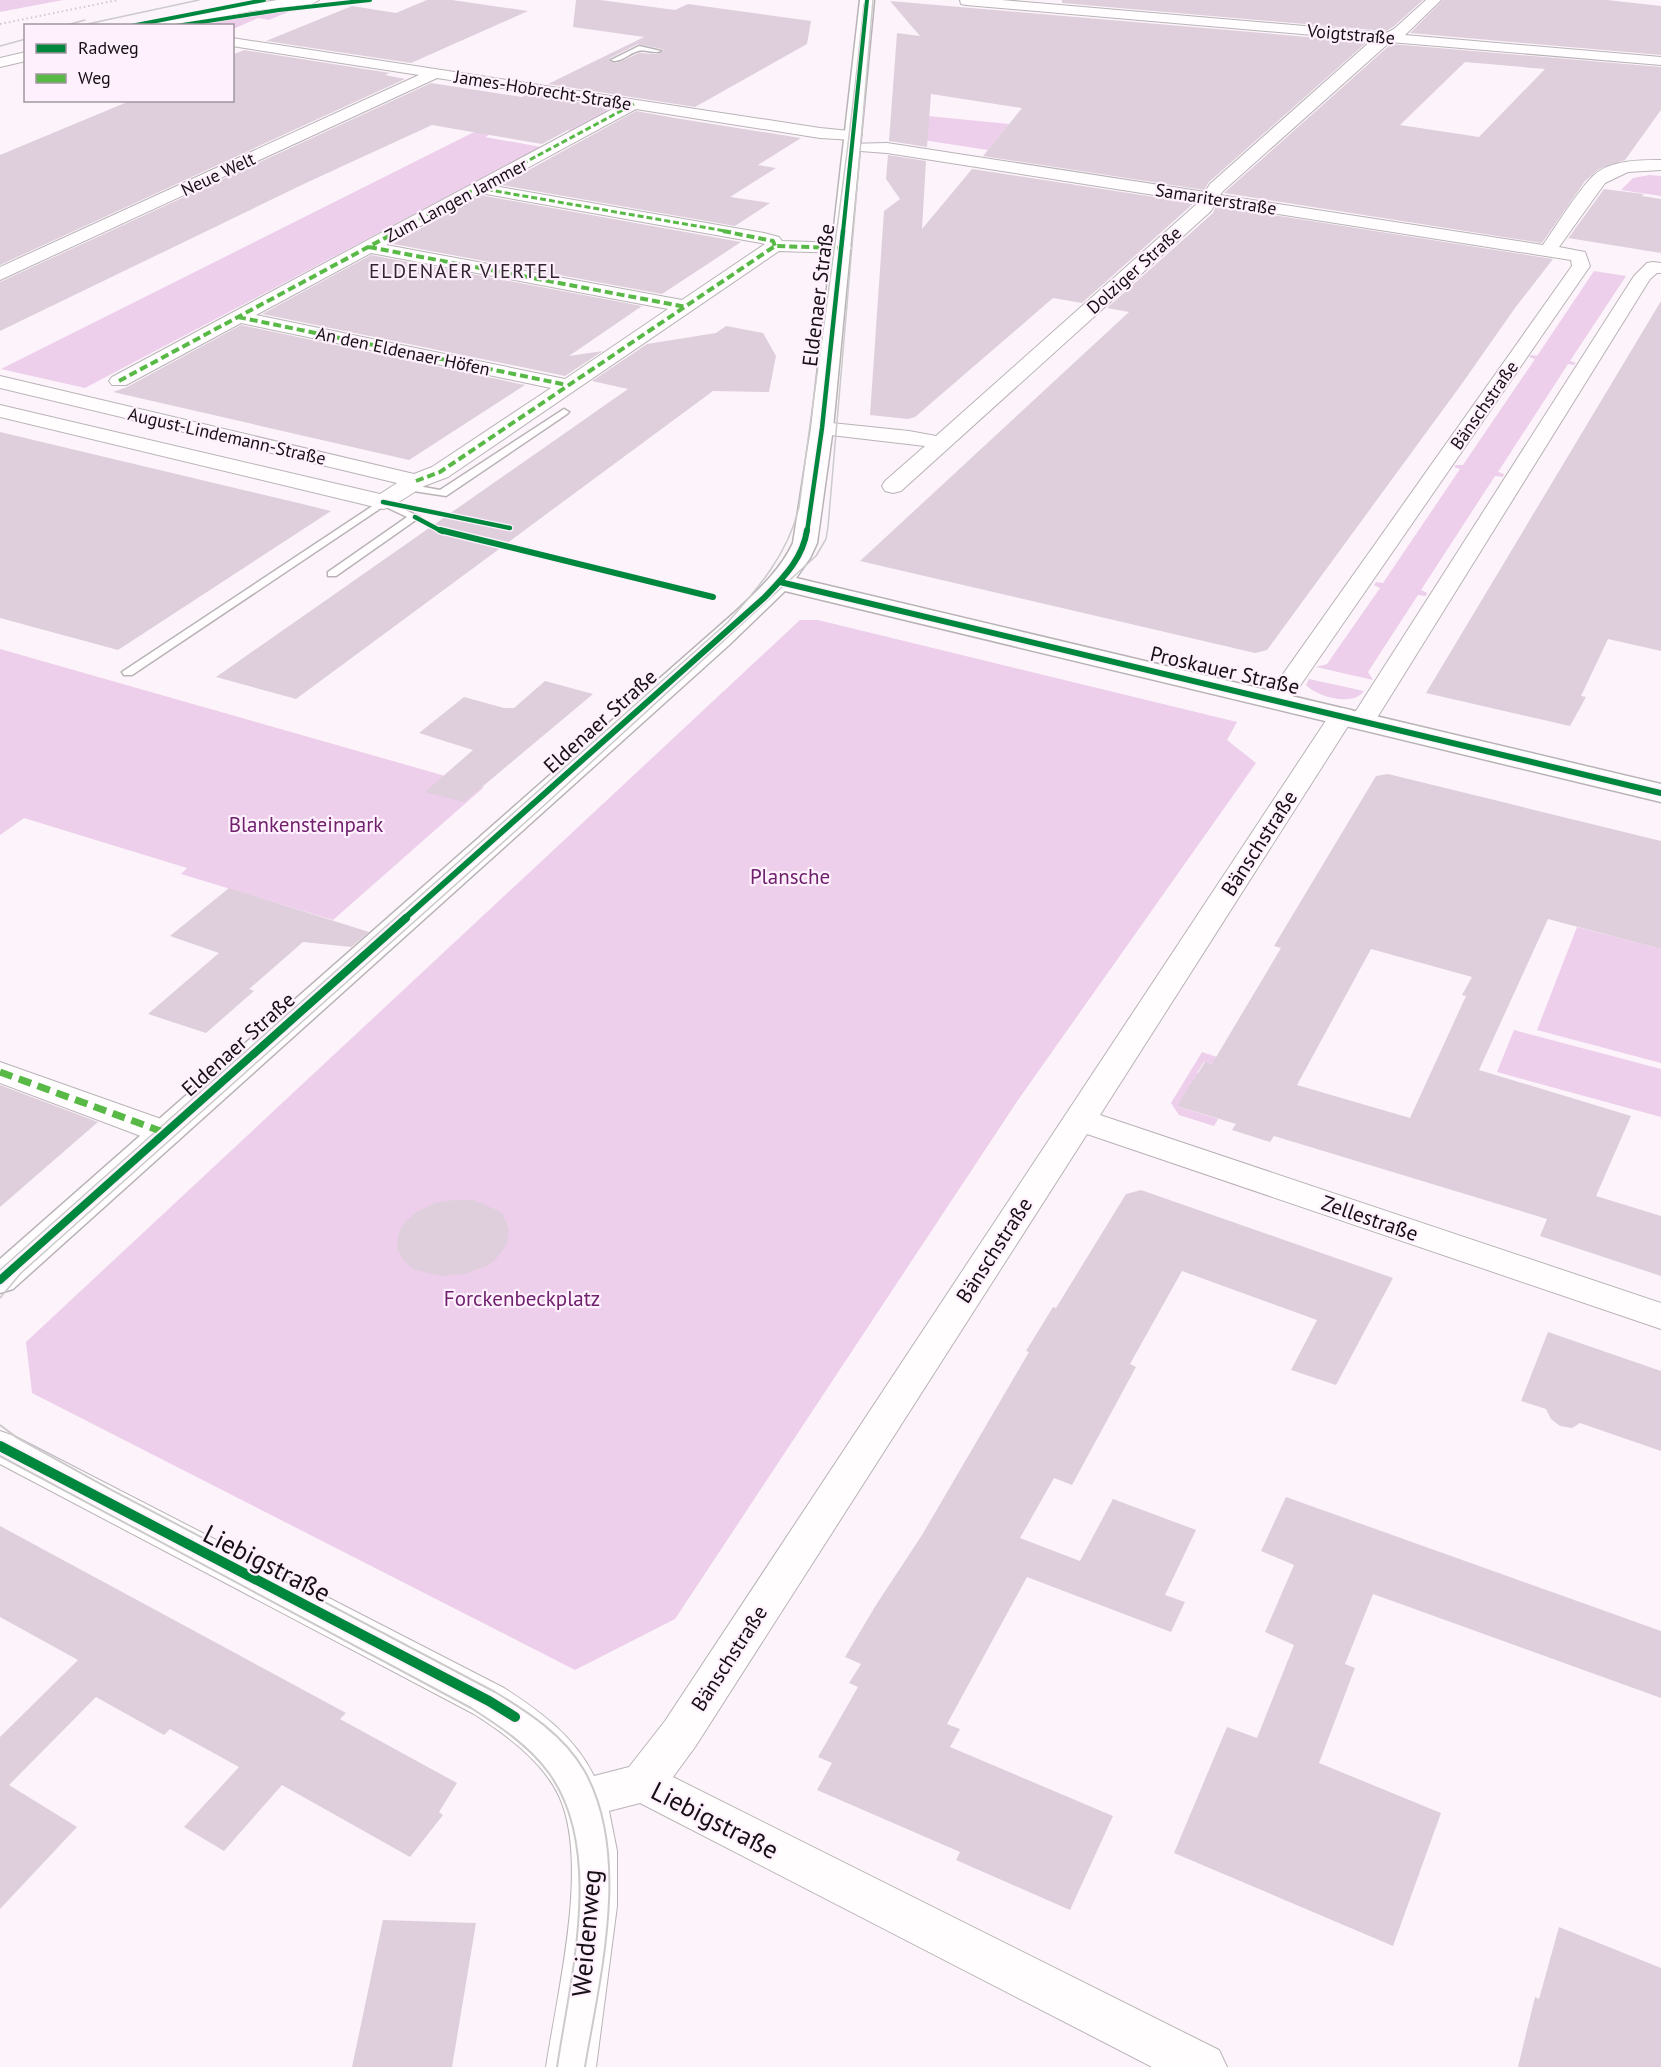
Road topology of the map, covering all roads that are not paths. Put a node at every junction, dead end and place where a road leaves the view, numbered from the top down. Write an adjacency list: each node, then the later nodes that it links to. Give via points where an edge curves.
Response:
1 (312, 0): 6 (street)
2 (867, 0): 16 (street, Eldenaer Straße)
3 (1434, 0): 7 (street, Dolziger Straße)
4 (966, 1): 5 (street, Voigtstraße)
5 (1042, 4): 7 (street, Voigtstraße)
6 (159, 24)
7 (1388, 38): 12 (street, Voigtstraße); 19 (street, Dolziger Straße, via 1216,188)
8 (234, 42): 14 (street, James-Hobrecht-Straße)
9 (658, 51): 11 (lane, via 639,48)
10 (24, 57): 13 (street)
11 (615, 60)
12 (1661, 61)
13 (0, 63)
14 (436, 73): 15 (street, James-Hobrecht-Straße); 26 (street, Neue Welt)
15 (634, 104): 16 (street, James-Hobrecht-Straße); 18 (street, Zum Langen Jammer)
16 (854, 141): 19 (street, Samariterstraße); 22 (street, Eldenaer Straße)
17 (1658, 161): 23 (street, via 1619,168 1599,179)
18 (478, 188): 20 (street, via 764,238); 21 (street, Zum Langen Jammer)
19 (1210, 198): 23 (street, Samariterstraße); 35 (street, Dolziger Straße, via 1205,207)
20 (775, 246): 22 (street); 27 (street)
21 (369, 247): 27 (street); 28 (street, Zum Langen Jammer)
22 (842, 248): 34 (street, Eldenaer Straße)
23 (1548, 250): 24 (street, Samariterstraße)
24 (1579, 256): 42 (street, Bänschstraße, via 1581,266)
25 (1657, 267): 43 (street, Bänschstraße, via 1643,276)
26 (0, 274)
27 (686, 307): 31 (street)
28 (238, 317): 29 (street, Zum Langen Jammer); 31 (street, An den Eldenaer Höfen)
29 (119, 381)
30 (0, 382): 36 (street, August-Lindemann-Straße)
31 (567, 385): 36 (street, via 441,472)
32 (0, 411): 38 (street, August-Lindemann-Straße)
33 (564, 412): 36 (lane, via 442,495)
34 (822, 428): 35 (street); 40 (street, Eldenaer Straße, via 803,553)
35 (940, 443): 37 (street, Dolziger Straße)
36 (411, 484): 38 (street)
37 (893, 486)
38 (383, 502): 39 (lane, via 415,517); 41 (lane)
39 (332, 574)
40 (780, 582): 42 (street, Proskauer Straße); 47 (street, Eldenaer Straße)
41 (128, 672)
42 (1277, 701): 43 (street, Proskauer Straße)
43 (1352, 718): 44 (street, Proskauer Straße); 46 (street, Bänschstraße)
44 (1661, 793)
45 (0, 1072): 47 (street)
46 (1079, 1120): 49 (street, Zellestraße); 51 (street, Bänschstraße, via 680,1734)
47 (166, 1132): 48 (street, Eldenaer Straße)
48 (0, 1280)
49 (1661, 1316)
50 (0, 1446): 52 (street, Liebigstraße, via 489,1701 542,1739 558,1757)
51 (643, 1783): 52 (street, Liebigstraße); 54 (street, Liebigstraße)
52 (582, 1799): 53 (street, Weidenweg, via 592,1836 594,1906)
53 (571, 2067)
54 (1202, 2067)

